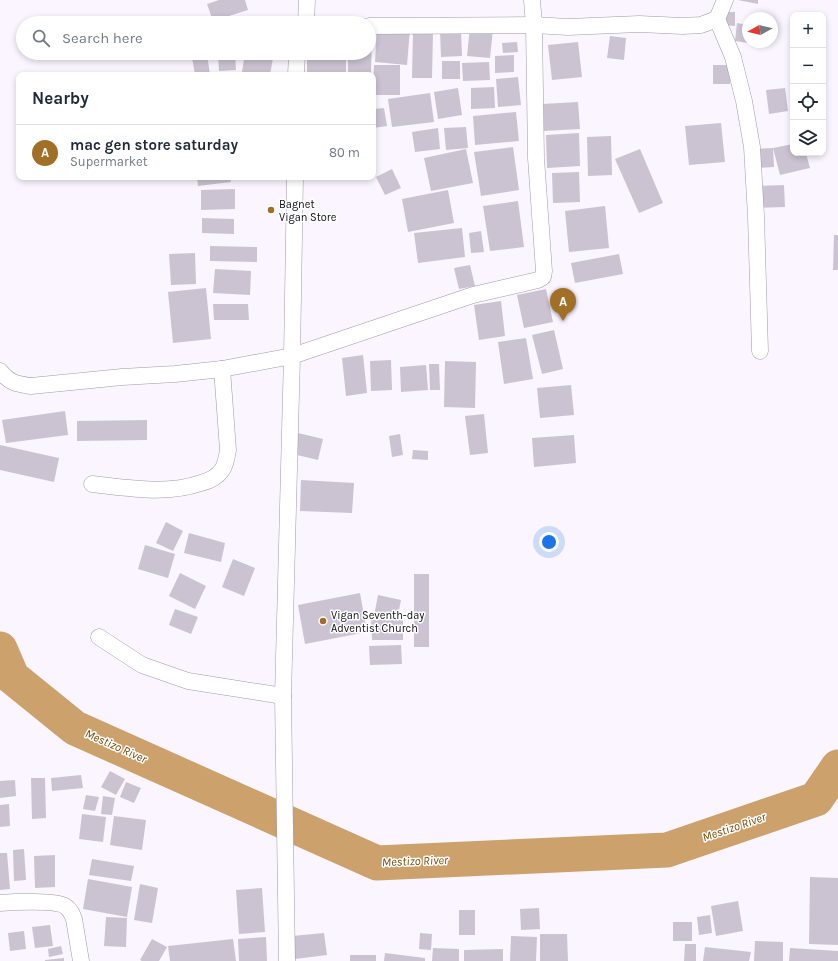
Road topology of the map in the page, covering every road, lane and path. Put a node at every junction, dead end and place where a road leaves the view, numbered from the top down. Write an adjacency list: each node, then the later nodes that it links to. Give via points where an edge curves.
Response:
1 (307, 0): 4 (street)
2 (532, 0): 6 (street)
3 (726, 0): 5 (street)
4 (306, 16)
5 (717, 19): 6 (street, via 707,24 689,26); 11 (street, via 733,57 752,147)
6 (534, 25): 7 (street); 12 (street, via 536,158 543,277 534,282 473,295)
7 (376, 26)
8 (297, 60): 9 (street)
9 (296, 72)
10 (295, 180): 12 (street)
11 (760, 351)
12 (292, 356): 13 (street); 17 (street)
13 (222, 369): 14 (street, via 31,386 7,380); 15 (street, via 228,450 221,471 210,480 187,488 158,491)
14 (0, 370)
15 (92, 484)
16 (99, 637): 17 (street, via 142,665 188,681)
17 (284, 696): 20 (street)
18 (0, 903): 19 (street, via 56,903 67,907 74,919)
19 (81, 961)
20 (287, 961)

